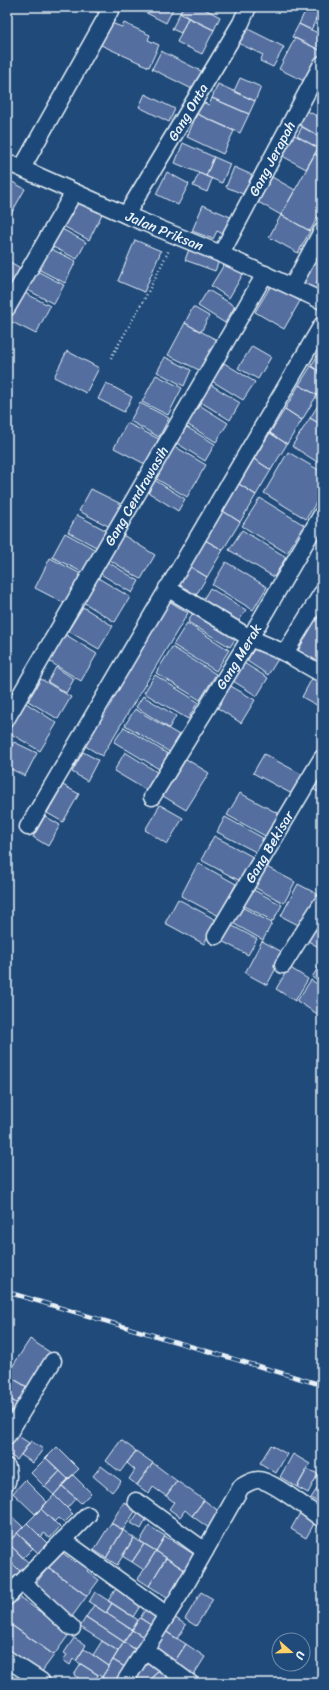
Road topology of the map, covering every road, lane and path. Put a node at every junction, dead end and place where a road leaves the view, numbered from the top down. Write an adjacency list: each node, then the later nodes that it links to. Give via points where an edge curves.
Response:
1 (112, 7): 5 (street)
2 (248, 7): 7 (street, Gang Onta)
3 (322, 64): 10 (street, Gang Jerapah)
4 (7, 162): 5 (street, Jalan Priksan)
5 (22, 168): 6 (street, Jalan Priksan)
6 (74, 192): 7 (street, Jalan Priksan); 14 (street)
7 (126, 215): 9 (street, Jalan Priksan)
8 (322, 231): 12 (street)
9 (176, 235): 10 (street, Jalan Priksan); 16 (path)
10 (221, 254): 11 (street, Jalan Priksan)
11 (265, 274): 12 (street, Jalan Priksan); 23 (street, Gang Cendrawasih)
12 (292, 287): 13 (street, Jalan Priksan)
13 (322, 301)
14 (7, 308)
15 (322, 325): 18 (street)
16 (111, 358)
17 (322, 514): 20 (street, Gang Merak)
18 (167, 588): 20 (street); 26 (street)
19 (322, 593): 21 (street)
20 (250, 638): 21 (street); 25 (street, Gang Merak)
21 (285, 653): 22 (street)
22 (322, 674)
23 (7, 718)
24 (322, 758): 28 (street, Gang Bekisar)
25 (152, 798)
26 (28, 827)
27 (322, 903): 29 (street)
28 (216, 936)
29 (283, 965)
30 (52, 1361): 31 (street)
31 (7, 1436)
32 (7, 1467): 33 (street)
33 (7, 1482)
34 (136, 1501): 38 (street)
35 (88, 1515): 37 (street)
36 (322, 1519): 38 (street, via 272,1485 259,1480 252,1481 241,1487)
37 (63, 1540): 39 (street); 41 (street)
38 (205, 1551): 41 (street)
39 (22, 1582): 40 (street); 42 (street)
40 (7, 1597)
41 (167, 1615): 43 (street)
42 (72, 1628)
43 (144, 1650): 46 (street); 47 (street)
44 (7, 1659): 45 (street)
45 (42, 1681)
46 (124, 1683)
47 (190, 1683)

